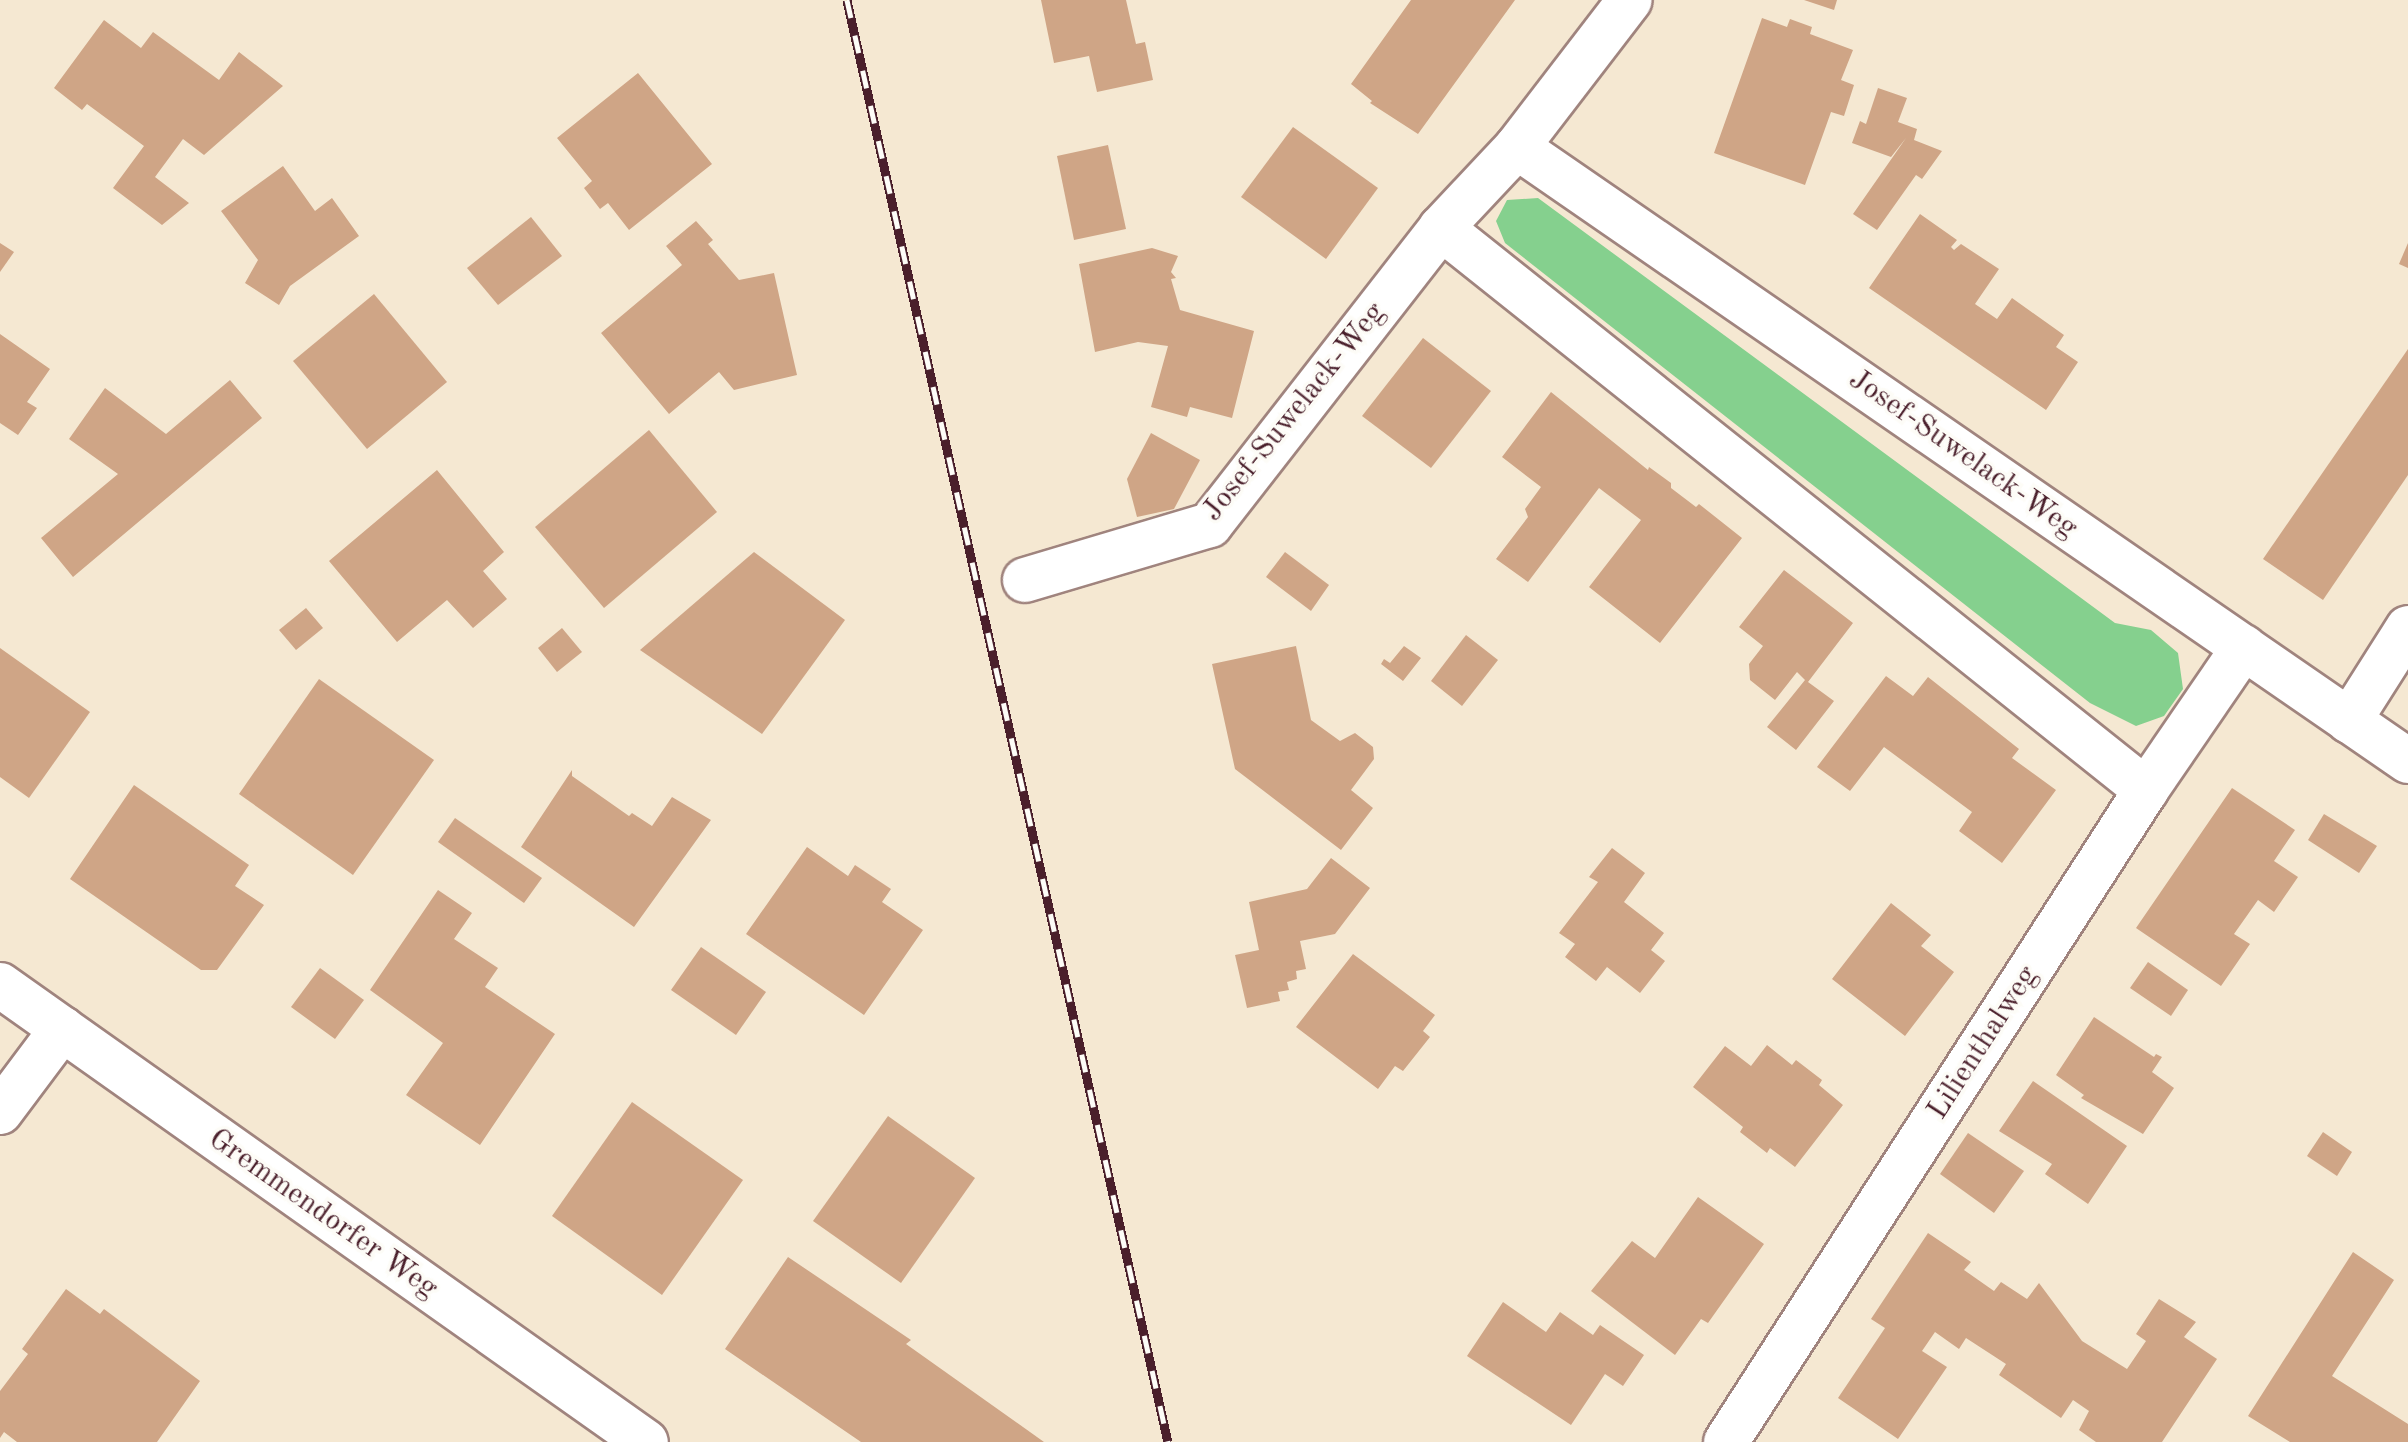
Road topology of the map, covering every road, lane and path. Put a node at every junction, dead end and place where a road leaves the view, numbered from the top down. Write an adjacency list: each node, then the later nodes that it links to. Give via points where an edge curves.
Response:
1 (1630, 0): 2 (street, Josef-Suwelack-Weg)
2 (1517, 147): 3 (street, Josef-Suwelack-Weg); 6 (street, Josef-Suwelack-Weg)
3 (1441, 228): 4 (street, Josef-Suwelack-Weg, via 1210,525); 9 (street)
4 (1025, 580)
5 (2408, 628): 7 (street)
6 (2244, 647): 7 (street, Josef-Suwelack-Weg); 9 (street, Lilienthalweg)
7 (2349, 721): 8 (street, Josef-Suwelack-Weg)
8 (2408, 761)
9 (2146, 790): 14 (street, Lilienthalweg)
10 (0, 985): 11 (street, Gremmendorfer Weg)
11 (62, 1029): 12 (street); 13 (street, Gremmendorfer Weg)
12 (0, 1112)
13 (646, 1442)
14 (1726, 1442)

